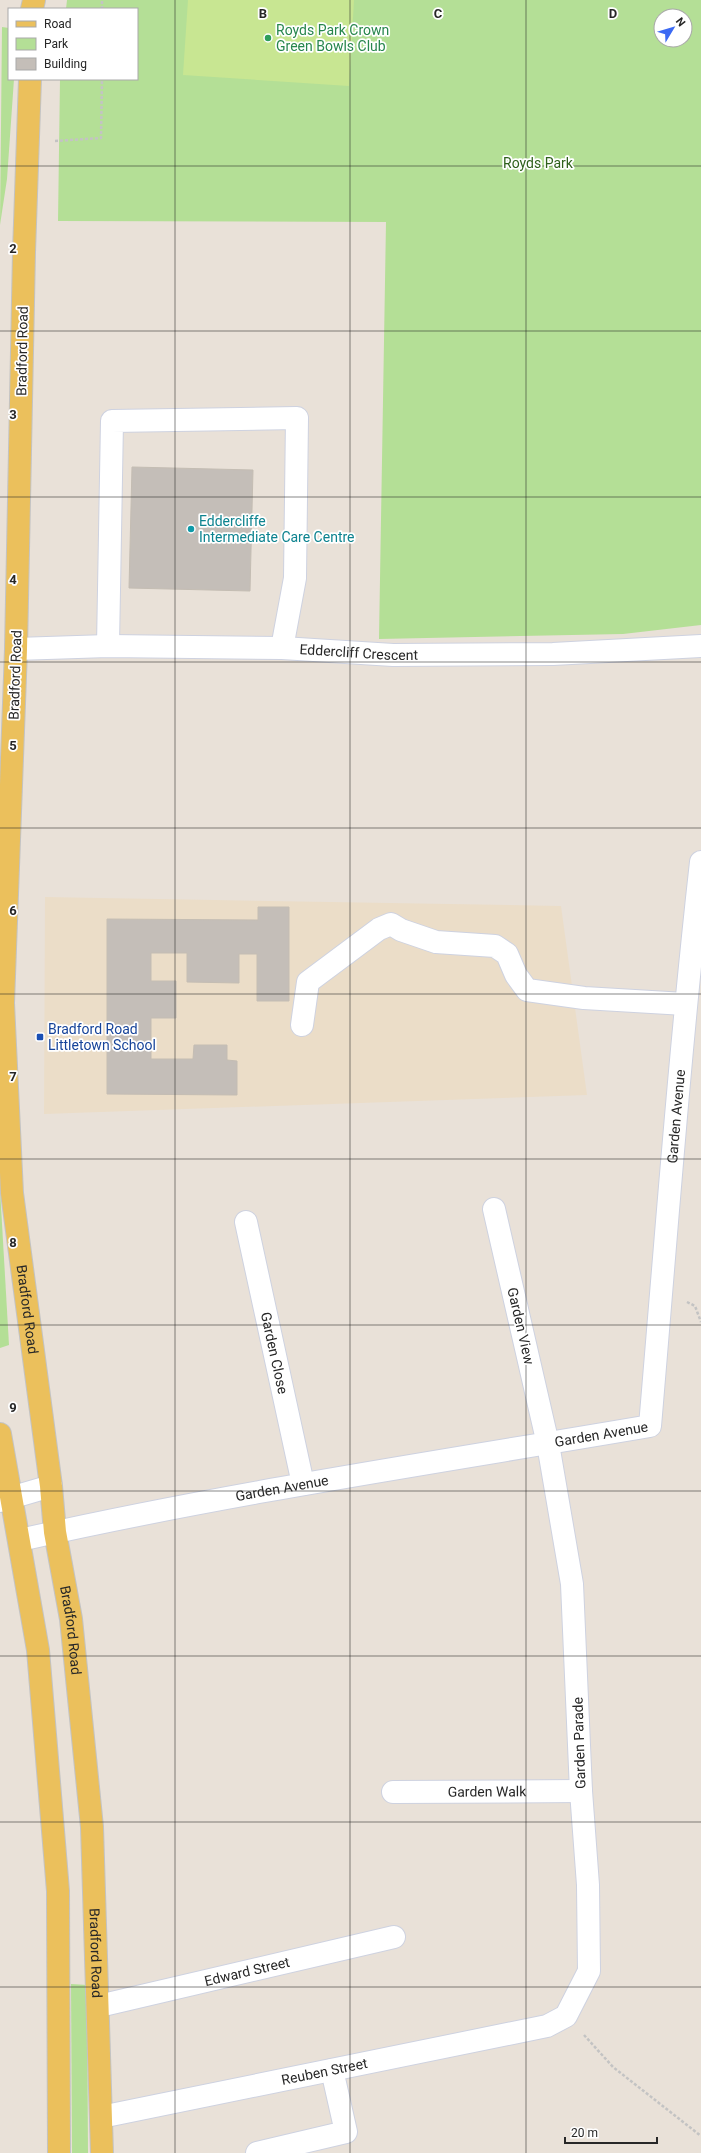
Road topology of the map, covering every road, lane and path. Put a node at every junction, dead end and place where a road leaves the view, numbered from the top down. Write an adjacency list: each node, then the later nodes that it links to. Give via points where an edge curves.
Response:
1 (30, 80): 3 (main road, Bradford Road)
2 (102, 80): 3 (path, via 101,138)
3 (28, 142): 6 (main road, Bradford Road)
4 (108, 646): 6 (street, Eddercliff Crescent); 7 (street, Eddercliff Crescent); 7 (street, via 112,421 297,418 295,578)
5 (701, 646): 7 (street, Eddercliff Crescent, via 553,654 393,655)
6 (8, 648): 16 (main road, Bradford Road, via 3,1003 12,1193)
7 (282, 648)
8 (701, 862): 9 (street, Garden Avenue)
9 (686, 1004): 10 (street, via 584,998 527,990 516,975 507,954 495,946 436,942 390,924 379,929 308,982); 14 (street, Garden Avenue, via 650,1426)
10 (302, 1025)
11 (494, 1208): 14 (street, Garden View)
12 (246, 1222): 15 (street, Garden Close)
13 (0, 1434): 17 (main road)
14 (548, 1444): 15 (street, Garden Avenue); 20 (street, Garden Parade, via 572,1584)
15 (303, 1484): 18 (street, Garden Avenue)
16 (51, 1486): 17 (street); 18 (main road, Bradford Road)
17 (6, 1499): 19 (main road)
18 (55, 1532): 19 (street, Garden Avenue); 23 (main road, Bradford Road, via 70,1619 92,1827)
19 (20, 1540): 28 (main road, via 38,1650 58,1891)
20 (581, 1791): 21 (street, Garden Walk); 24 (street, Garden Parade, via 588,1885 589,1972)
21 (393, 1792)
22 (394, 1937): 23 (street, Edward Street)
23 (99, 2006): 26 (main road, Bradford Road)
24 (566, 2016): 25 (street, Reuben Street, via 547,2026); 27 (path, via 614,2067)
25 (332, 2070): 26 (street, Reuben Street); 30 (street, via 346,2132)
26 (101, 2117): 29 (main road, Bradford Road)
27 (701, 2136)
28 (59, 2153)
29 (102, 2153)
30 (257, 2153)

